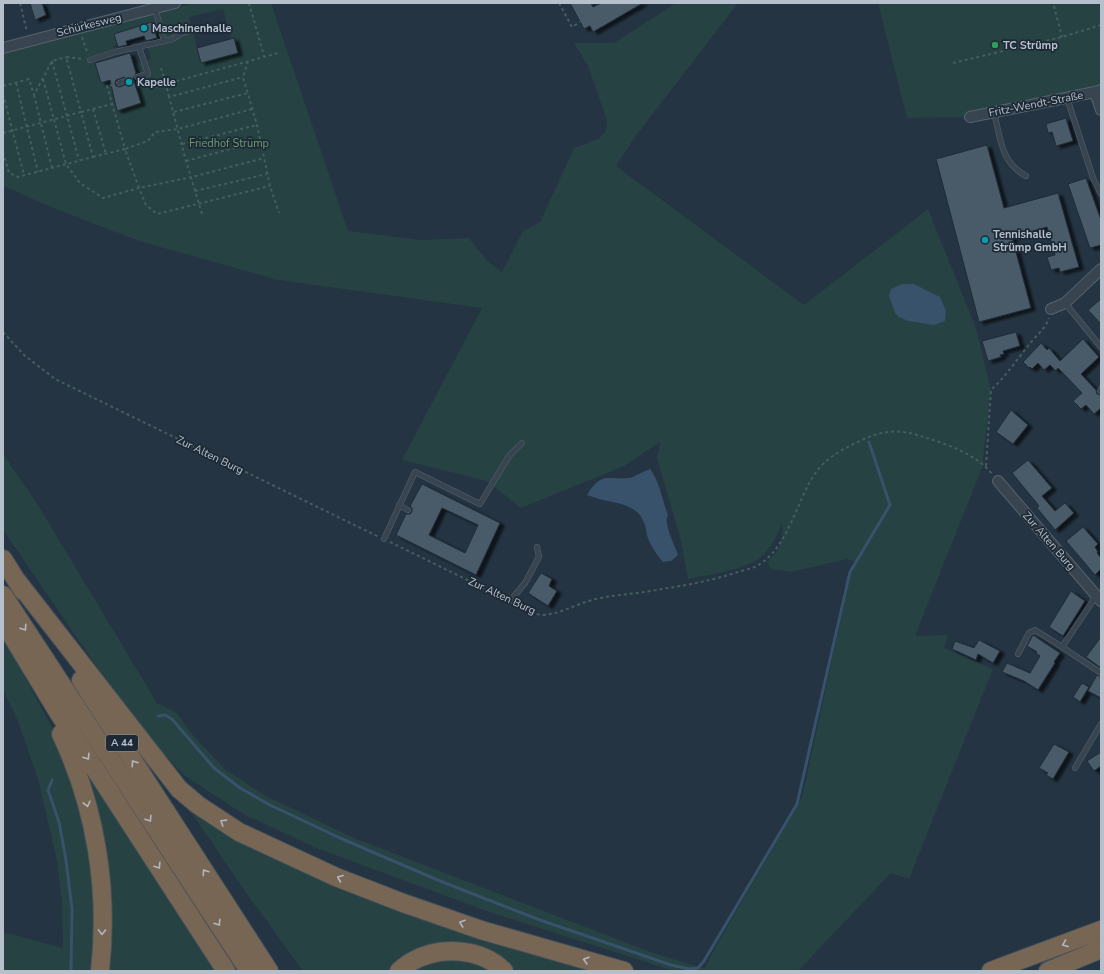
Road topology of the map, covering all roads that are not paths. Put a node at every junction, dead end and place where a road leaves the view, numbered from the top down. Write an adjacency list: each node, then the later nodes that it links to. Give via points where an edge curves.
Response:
1 (175, 3): 2 (street, Schürkesweg)
2 (155, 8): 4 (lane); 6 (street, Schürkesweg)
3 (192, 30): 4 (lane)
4 (164, 41): 5 (lane)
5 (139, 47): 7 (lane); 8 (lane, via 148,74)
6 (3, 48)
7 (90, 60)
8 (137, 77)
9 (1098, 91): 10 (street, Fritz-Wendt-Straße); 11 (street)
10 (1067, 98): 12 (street, Fritz-Wendt-Straße); 15 (lane)
11 (1101, 110)
12 (994, 112): 13 (street, Fritz-Wendt-Straße); 14 (lane, via 1002,146 1009,162 1016,171)
13 (970, 117)
14 (1026, 176)
15 (1101, 194)
16 (1101, 270): 17 (street)
17 (1064, 303): 18 (street); 19 (lane)
18 (1052, 309)
19 (1101, 347)
20 (522, 444): 22 (lane, via 510,456 480,504 415,472)
21 (998, 481): 29 (street, Zur Alten Burg)
22 (399, 506): 23 (lane); 24 (lane)
23 (408, 510)
24 (384, 539)
25 (537, 547): 30 (lane, via 539,557 525,583)
26 (3, 559): 27 (highway, A 44)
27 (17, 581): 38 (highway, A 44, one-way to 27); 48 (highway, one-way to 27, via 481,930 403,903 336,877 239,832 219,820 179,789)
28 (3, 595): 43 (highway, A 44, one-way to 43)
29 (1099, 599): 33 (lane)
30 (510, 601)
31 (3, 621): 32 (highway)
32 (14, 641): 41 (highway, one-way to 41, via 59,729 84,790 93,828 103,904); 42 (highway, one-way to 42)
33 (1062, 647): 34 (lane, via 1035,630 1029,632); 35 (lane)
34 (1018, 654)
35 (1101, 673)
36 (1101, 724): 37 (lane)
37 (1075, 768)
38 (226, 905): 44 (highway, A 44); 45 (highway)
39 (1101, 930): 49 (highway, one-way to 49)
40 (1101, 949): 50 (highway)
41 (100, 971)
42 (226, 971)
43 (249, 971)
44 (269, 971)
45 (280, 971)
46 (399, 971): 47 (highway, via 412,961 434,953 457,951 481,956)
47 (504, 971)
48 (624, 971)
49 (991, 971)
50 (1048, 971)

